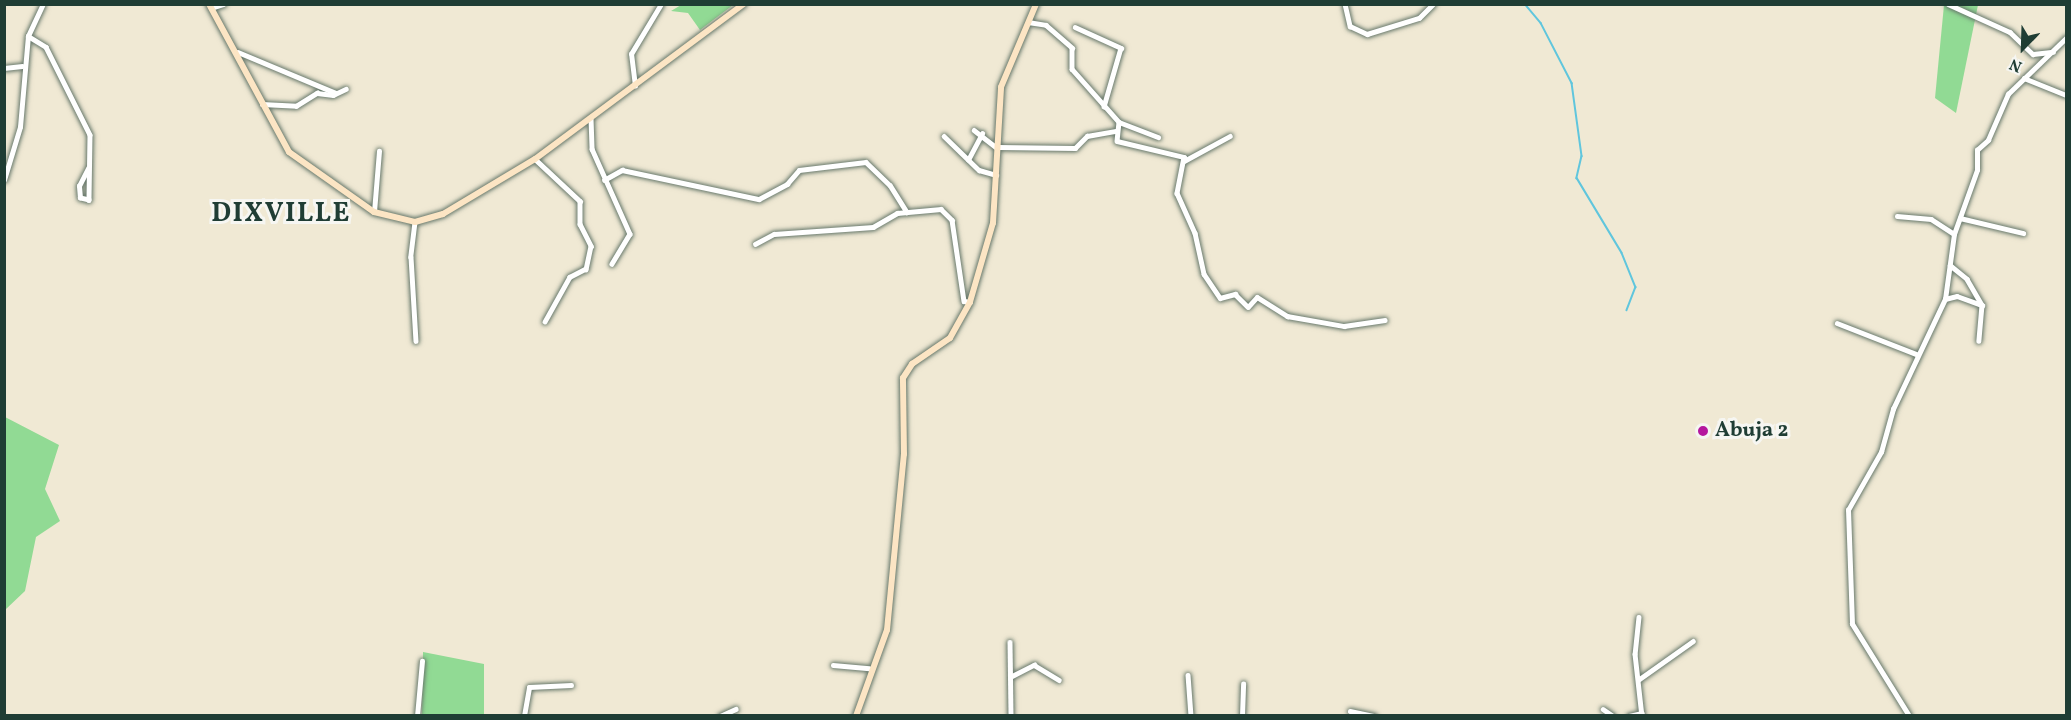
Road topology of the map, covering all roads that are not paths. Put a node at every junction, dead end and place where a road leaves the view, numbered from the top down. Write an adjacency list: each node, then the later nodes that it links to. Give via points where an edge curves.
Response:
1 (43, 4): 12 (street)
2 (223, 4): 9 (street)
3 (661, 4): 19 (street, via 631,54)
4 (744, 4): 19 (main road)
5 (1036, 4): 10 (main road)
6 (1345, 4): 7 (street, via 1350,26 1368,34 1419,18)
7 (1433, 4)
8 (1948, 4): 15 (street, via 2010,32 2033,54)
9 (210, 6): 23 (main road)
10 (1028, 22): 24 (street, via 1046,26 1072,48 1072,69); 33 (main road, via 1001,87)
11 (1075, 27): 24 (street, via 1121,48)
12 (28, 36): 16 (street); 38 (street, via 46,47 90,135)
13 (2067, 38): 15 (street)
14 (238, 52): 21 (street)
15 (2053, 52): 18 (street)
16 (22, 66): 17 (street); 40 (street, via 20,127)
17 (4, 68)
18 (2024, 78): 22 (street); 45 (street, via 2006,96 1988,140 1977,150 1977,169)
19 (635, 86): 25 (main road)
20 (346, 88): 21 (street)
21 (336, 93): 23 (street, via 317,93 296,105)
22 (2067, 94)
23 (260, 103): 42 (main road, via 289,152)
24 (1104, 107): 26 (street)
25 (591, 118): 35 (main road); 41 (street, via 592,149)
26 (1119, 122): 28 (street); 32 (street)
27 (974, 130): 29 (street)
28 (1116, 131): 33 (street, via 1092,134 1074,148); 37 (street, via 1117,141 1184,157)
29 (982, 134): 33 (street); 36 (street)
30 (944, 136): 36 (street)
31 (1230, 136): 37 (street)
32 (1158, 137)
33 (998, 149): 39 (main road)
34 (379, 151): 42 (street)
35 (535, 159): 46 (main road, via 443,214); 58 (street, via 580,201 580,224 591,246 586,269 570,277)
36 (968, 160): 39 (street)
37 (1184, 162): 57 (street, via 1178,193 1195,232 1204,274 1220,298 1235,294 1248,307 1257,297 1287,316 1344,326)
38 (88, 168): 38 (street, via 79,186 80,198 88,200)
39 (996, 176): 55 (main road, via 991,233)
40 (4, 180)
41 (604, 180): 43 (street, via 622,170 759,199 787,184 799,170 866,162 890,184); 50 (street, via 630,234)
42 (374, 212): 46 (main road)
43 (907, 212): 49 (street, via 873,227 796,231); 55 (street, via 949,214 962,263 964,301)
44 (1897, 216): 48 (street, via 1931,219)
45 (1960, 218): 47 (street); 48 (street)
46 (415, 222): 60 (street, via 411,257)
47 (2023, 233)
48 (1954, 234): 51 (street)
49 (755, 244)
50 (612, 264)
51 (1950, 265): 52 (street); 56 (street, via 1967,279)
52 (1949, 286): 53 (street); 54 (street)
53 (1957, 296): 54 (street); 56 (street)
54 (1944, 299): 62 (street)
55 (970, 302): 68 (main road, via 950,338 912,364 903,378 904,454 887,630 879,657)
56 (1982, 305): 61 (street)
57 (1385, 320)
58 (545, 322)
59 (1837, 323): 62 (street)
60 (416, 341)
61 (1979, 341)
62 (1916, 354): 89 (street, via 1881,452 1848,510 1852,624)
63 (1639, 617): 72 (street)
64 (1694, 641): 72 (street)
65 (1010, 642): 70 (street)
66 (422, 662): 79 (street)
67 (833, 665): 68 (street)
68 (869, 668): 82 (main road)
69 (1188, 675): 84 (street)
70 (1011, 677): 71 (street, via 1034,665); 83 (street)
71 (1059, 680)
72 (1638, 680): 78 (street)
73 (1243, 684): 85 (street)
74 (571, 685): 80 (street, via 529,687)
75 (736, 709): 81 (street)
76 (1603, 709): 87 (street)
77 (1350, 711): 86 (street)
78 (1642, 714): 88 (street)
79 (417, 716)
80 (524, 716)
81 (720, 716)
82 (856, 716)
83 (1011, 716)
84 (1191, 716)
85 (1242, 716)
86 (1374, 716)
87 (1613, 716)
88 (1629, 716)
89 (1909, 716)

